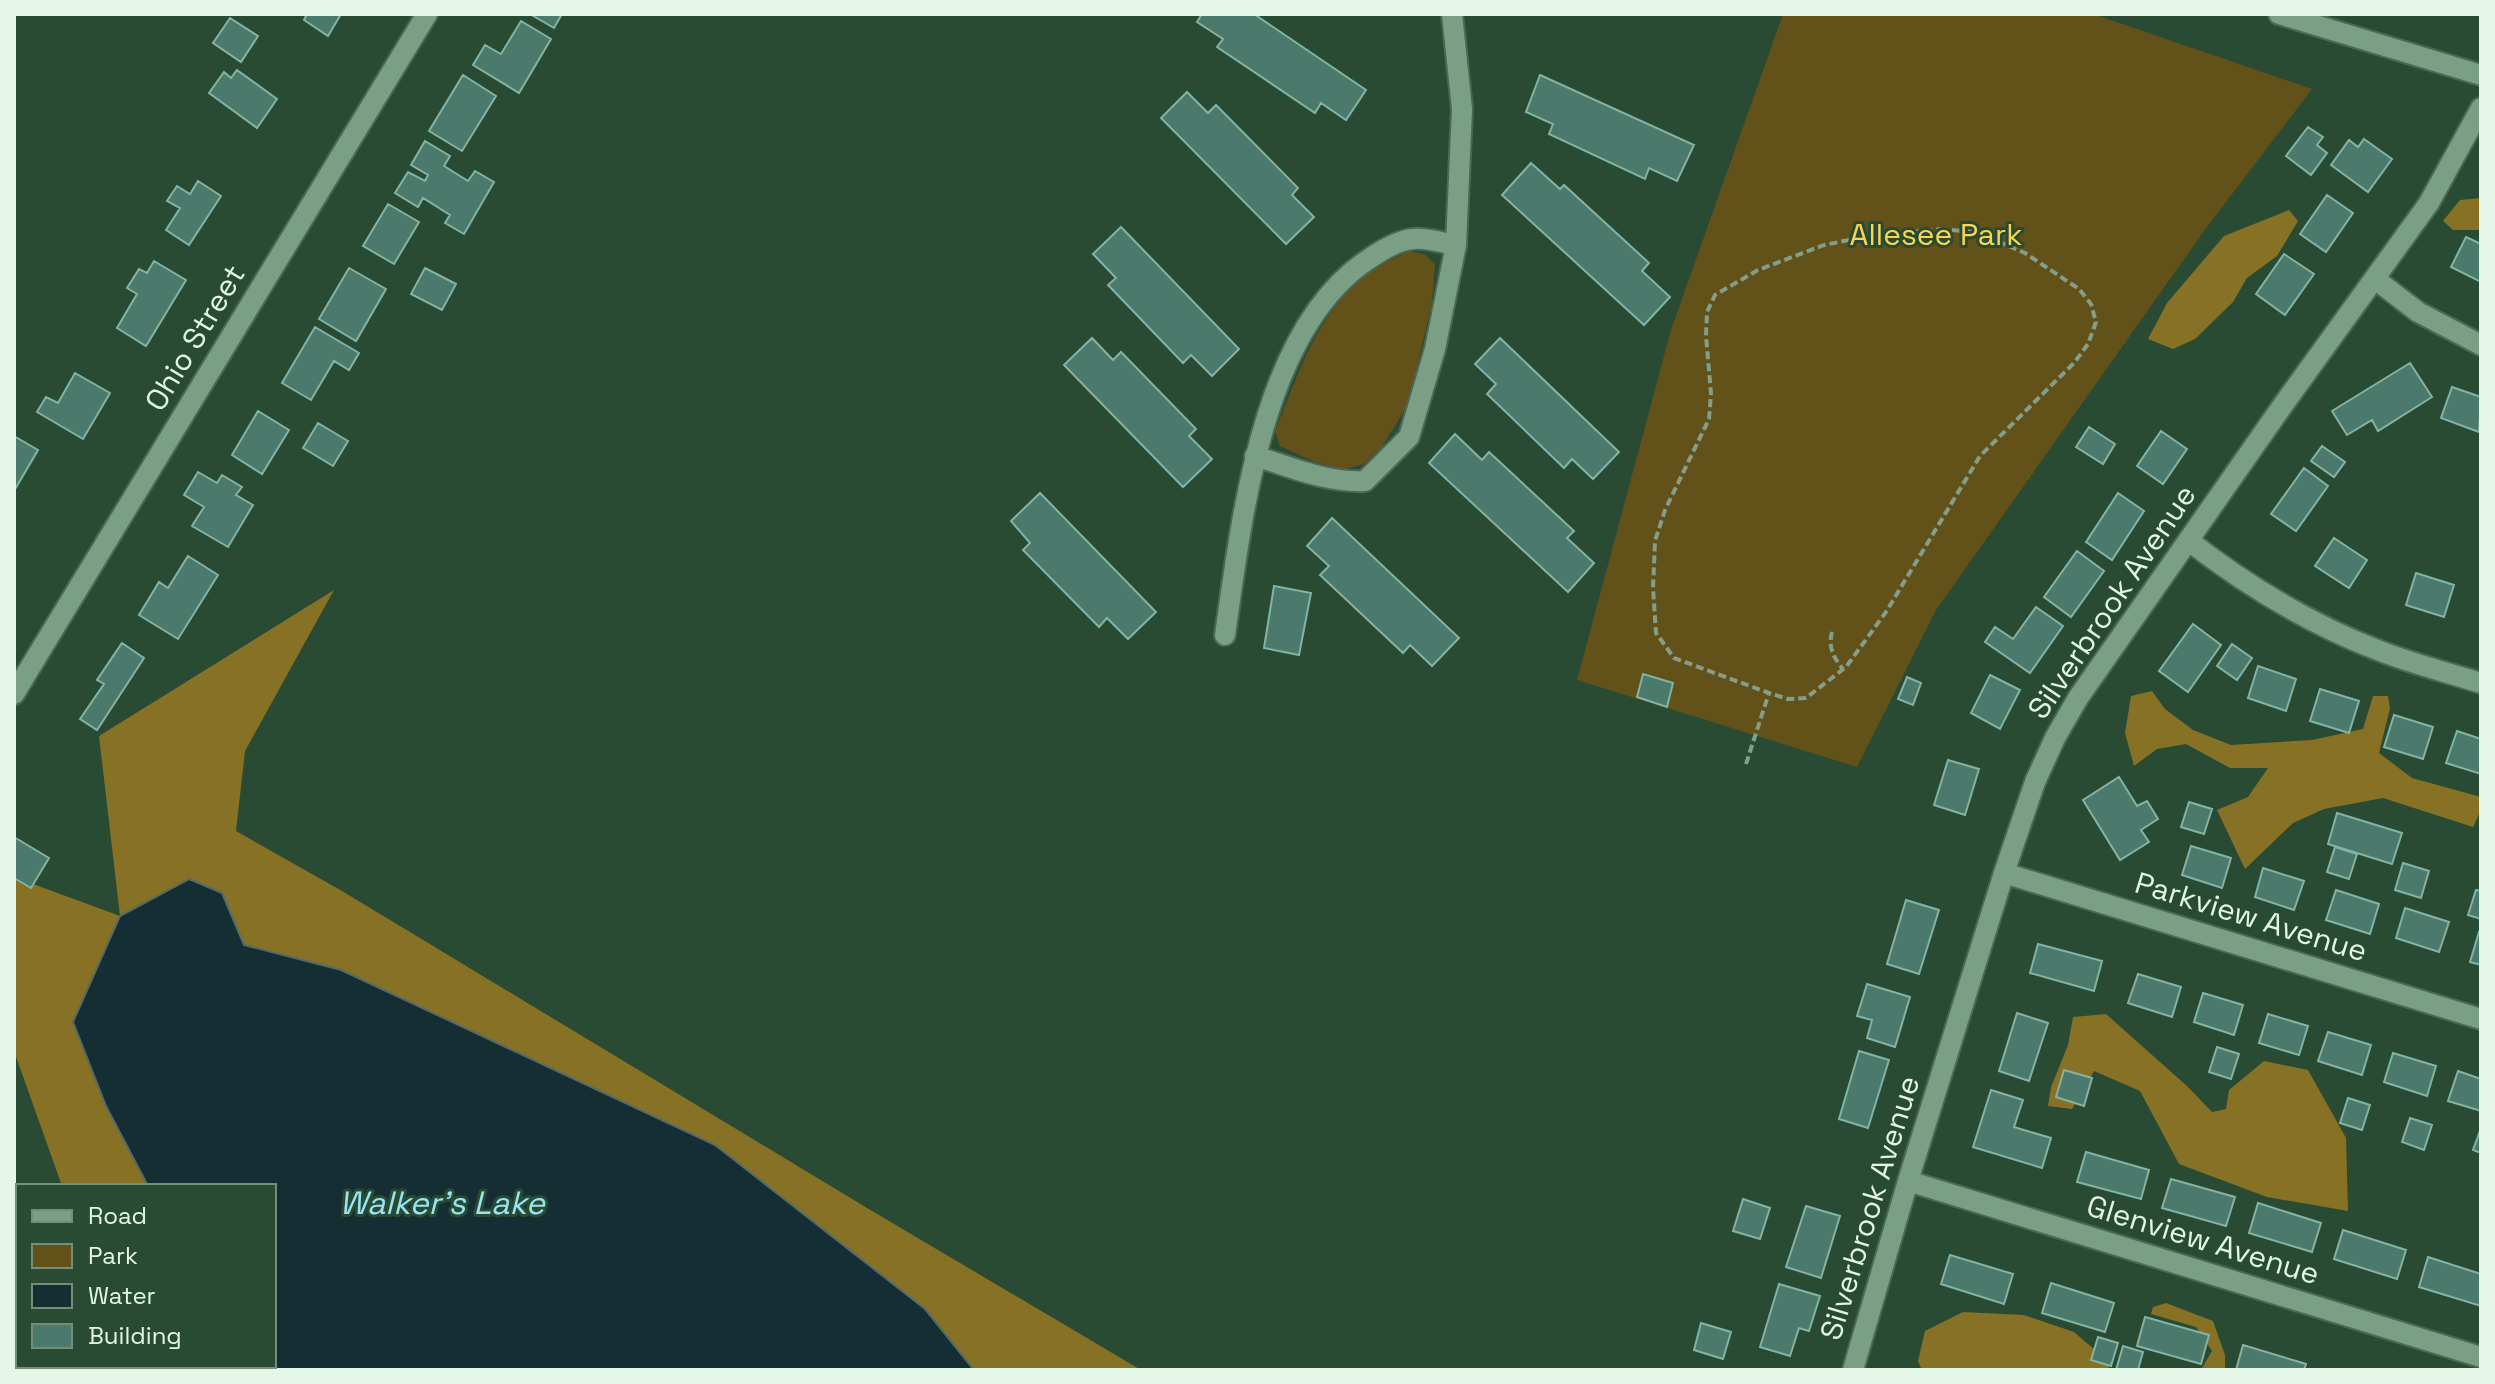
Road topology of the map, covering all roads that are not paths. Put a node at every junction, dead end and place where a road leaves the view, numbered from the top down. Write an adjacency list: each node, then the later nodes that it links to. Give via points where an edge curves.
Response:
1 (427, 14): 13 (street, Ohio Street)
2 (1452, 14): 6 (street, via 1462,109)
3 (2279, 14): 4 (street)
4 (2481, 75)
5 (2481, 108): 7 (street, Silverbrook Avenue, via 2429,203)
6 (1456, 245): 9 (street, via 1413,239 1386,248 1348,273 1322,302 1302,337 1269,406); 9 (street, via 1435,349 1409,437 1365,481 1328,479)
7 (2375, 279): 8 (street, via 2418,312); 10 (street, Silverbrook Avenue)
8 (2481, 345)
9 (1255, 456): 11 (street)
10 (2189, 541): 12 (street, via 2241,581 2319,624 2375,649); 14 (street, Silverbrook Avenue, via 2055,738)
11 (1225, 635)
12 (2481, 683)
13 (14, 694)
14 (2004, 873): 15 (street, Parkview Avenue); 16 (street, Silverbrook Avenue)
15 (2481, 1019)
16 (1908, 1181): 17 (street, Glenview Avenue); 18 (street, Silverbrook Avenue)
17 (2481, 1357)
18 (1853, 1370)

